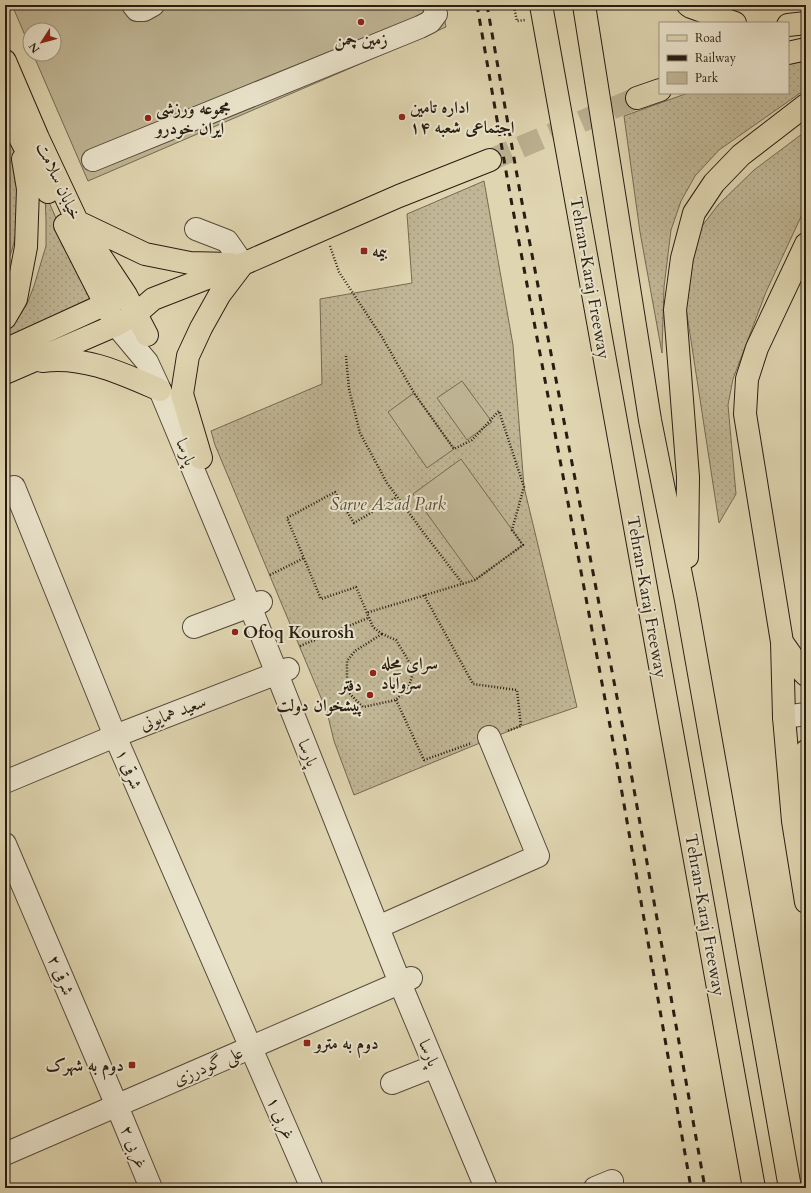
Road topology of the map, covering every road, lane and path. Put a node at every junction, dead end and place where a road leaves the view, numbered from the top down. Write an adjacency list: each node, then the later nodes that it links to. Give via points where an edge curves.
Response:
1 (133, 5): 2 (street, via 137,10 144,10)
2 (153, 5)
3 (434, 5): 20 (street, via 436,14 430,22 420,27)
4 (541, 5): 77 (main road, Tehran-Karaj Freeway)
5 (584, 5): 46 (main road, Tehran-Karaj Freeway, via 650,420)
6 (688, 5): 9 (main road)
7 (514, 7): 8 (path)
8 (517, 21)
9 (732, 22)
10 (806, 23): 11 (main road)
11 (789, 25)
12 (806, 49): 13 (main road)
13 (789, 53)
14 (5, 61): 22 (main road, خیابان سلامت)
15 (659, 90): 16 (main road)
16 (637, 98)
17 (5, 104): 19 (main road, خیابان سلامت)
18 (806, 104): 46 (main road, via 741,155 714,183 694,214 682,258 675,310 688,477)
19 (19, 136): 29 (main road, خیابان سلامت); 31 (main road, via 28,189 26,247 16,299)
20 (93, 160)
21 (490, 160): 24 (main road, via 399,196)
22 (77, 222): 26 (main road, via 146,254 190,263); 27 (main road, خیابان سلامت)
23 (196, 229): 26 (street, via 227,241)
24 (324, 230): 26 (main road); 44 (path, via 339,272 382,337 414,393 454,449 472,440 499,411 524,487 512,530 523,545 475,580)
25 (806, 244): 52 (main road, via 756,348 747,379 745,414)
26 (243, 264): 28 (main road); 39 (main road, via 220,294 188,356 182,394)
27 (126, 295): 28 (main road); 29 (main road); 30 (main road, خیابان سلامت)
28 (153, 299): 30 (main road)
29 (106, 304): 32 (main road, خیابان سلامت); 34 (main road)
30 (136, 314): 32 (main road); 33 (main road, خیابان سلامت)
31 (5, 318)
32 (116, 325): 36 (main road); 38 (street, پارسا, via 147,362)
33 (147, 335): 39 (street, پارسا)
34 (5, 350)
35 (346, 356): 41 (path, via 349,389 360,433)
36 (27, 363): 37 (main road); 38 (main road, via 56,359 82,362 108,368)
37 (5, 373)
38 (160, 390): 47 (street, پارسا)
39 (201, 458): 47 (street, پارسا)
40 (9, 488): 59 (street, ۱ شرقی)
41 (397, 497): 42 (path, via 354,523 335,492 287,518); 44 (path)
42 (304, 558): 43 (path); 48 (path, via 321,599 356,587)
43 (270, 575)
44 (464, 584): 45 (path)
45 (424, 595): 48 (path); 60 (path, via 473,684 517,690 521,726)
46 (686, 600): 78 (main road, Tehran-Karaj Freeway)
47 (255, 604): 50 (street); 54 (street, پارسا)
48 (366, 613): 49 (path)
49 (368, 618): 51 (path, via 373,627); 53 (path)
50 (194, 627)
51 (382, 634): 56 (path, via 396,640 414,670 409,686); 56 (path, via 354,651 346,661 347,691 363,707)
52 (782, 642): 55 (main road); 58 (main road)
53 (300, 646)
54 (282, 671): 59 (street, سعید همایونی); 66 (street, پارسا)
55 (806, 675)
56 (396, 700): 60 (path, via 424,760)
57 (806, 714): 58 (street)
58 (784, 717): 63 (main road)
59 (115, 736): 62 (street, سعید همایونی); 68 (street, ۱ شرقی)
60 (489, 737): 66 (street, via 538,856)
61 (806, 751): 63 (main road, via 798,772)
62 (5, 782)
63 (793, 821): 65 (main road)
64 (5, 844): 71 (street, ۲ شرقی)
65 (806, 902)
66 (383, 925): 67 (street, پارسا)
67 (405, 980): 68 (street, علی گودرزی); 69 (street, پارسا); 76 (street, پارسا)
68 (250, 1048): 71 (street, علی گودرزی); 74 (street, ۱ غربی)
69 (435, 1066): 70 (street); 75 (street, پارسا)
70 (392, 1083)
71 (117, 1106): 72 (street, علی گودرزی); 73 (street, ۲ غربی)
72 (5, 1154)
73 (151, 1188)
74 (312, 1188)
75 (486, 1188)
76 (501, 1188)
77 (754, 1188)
78 (790, 1188)

